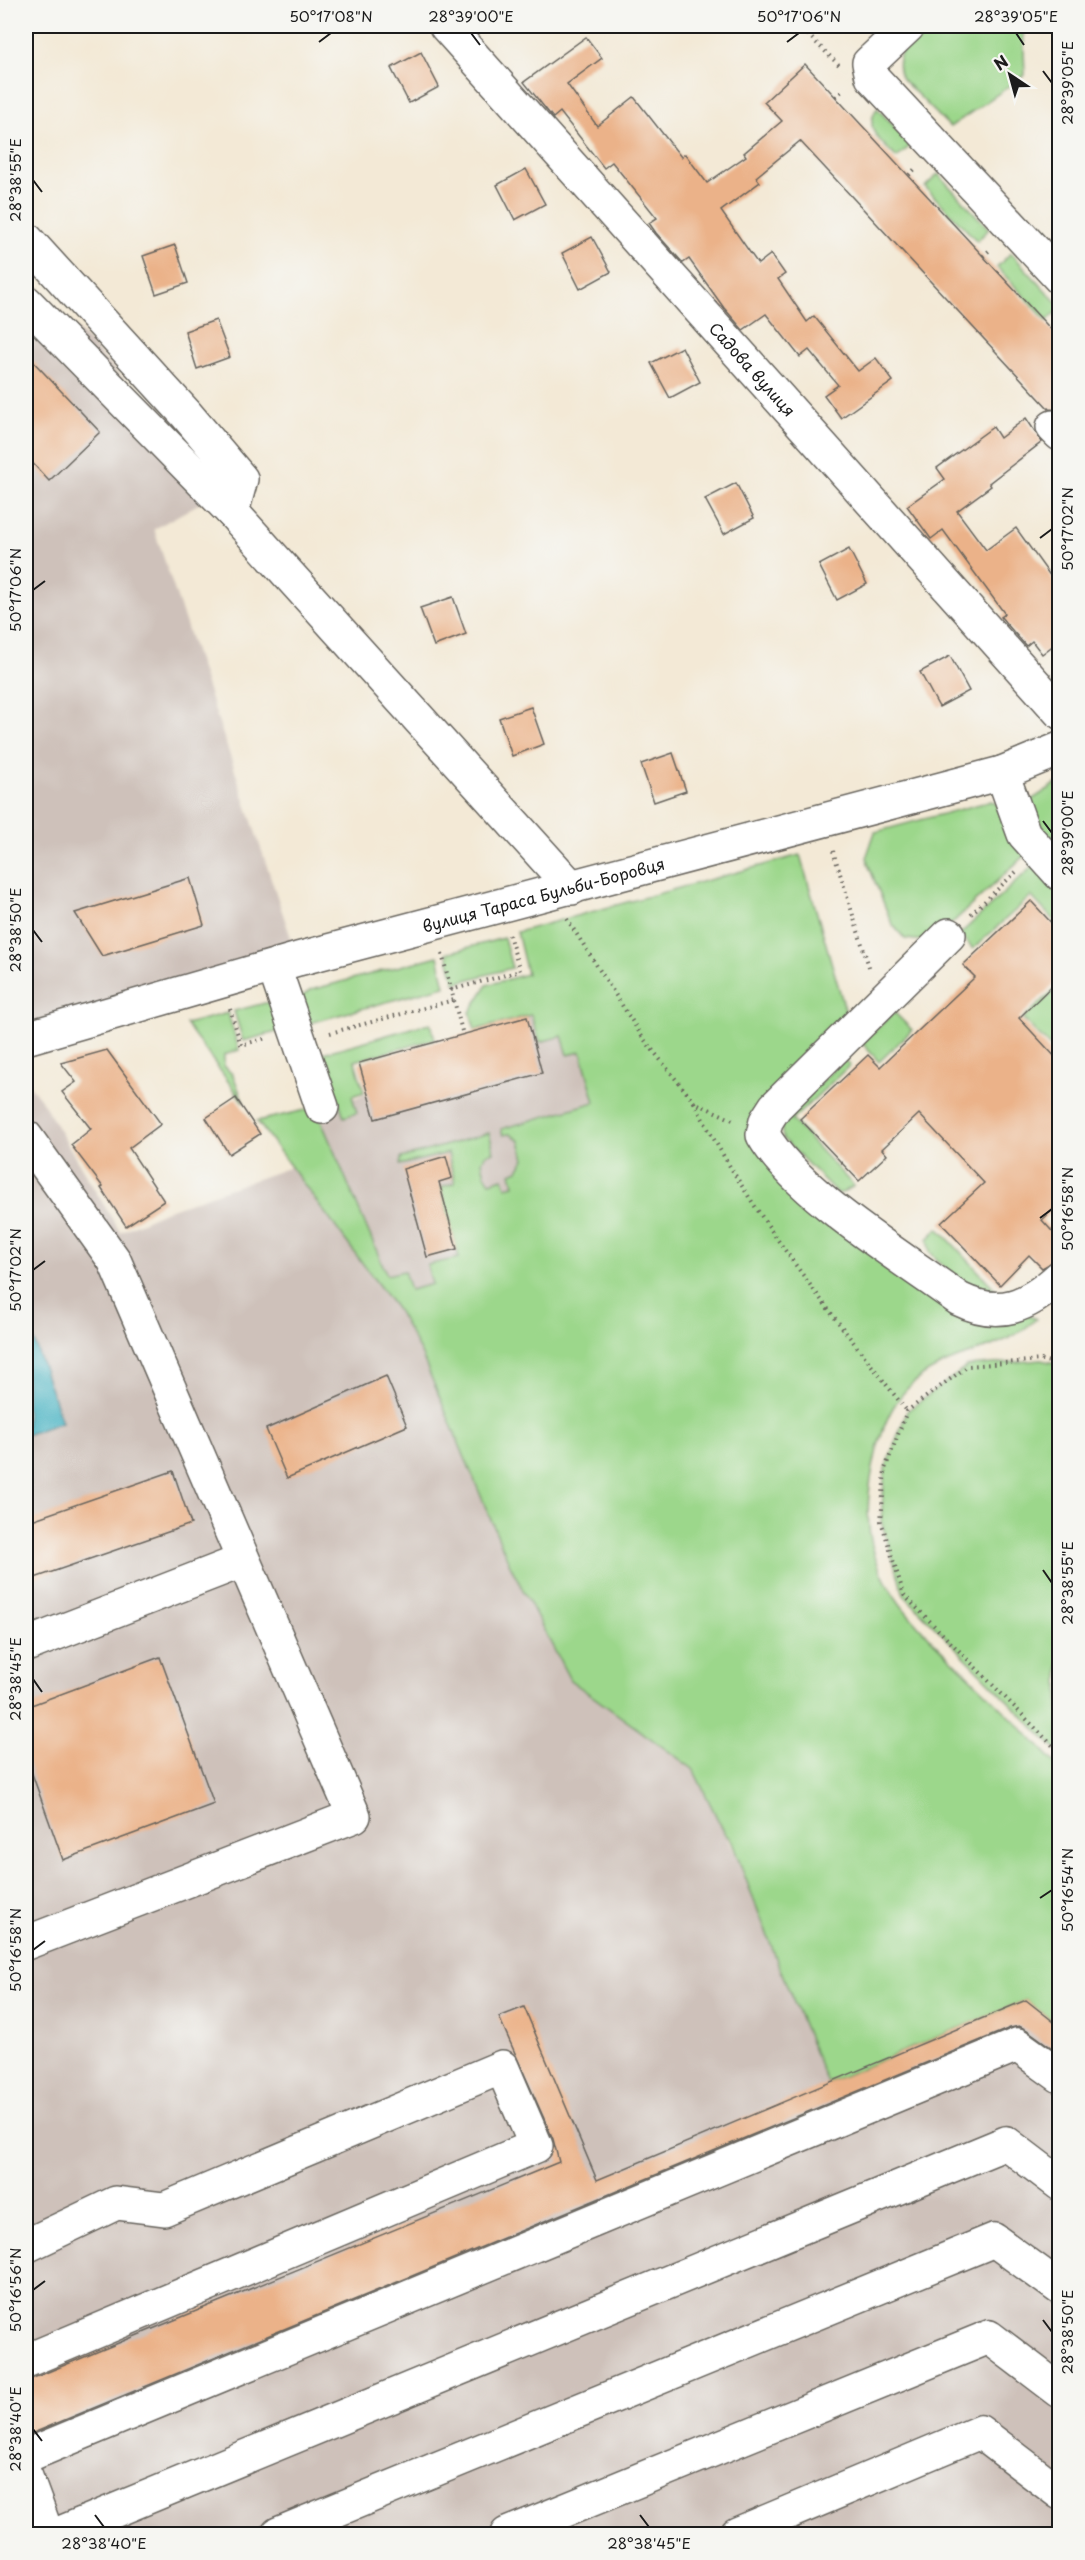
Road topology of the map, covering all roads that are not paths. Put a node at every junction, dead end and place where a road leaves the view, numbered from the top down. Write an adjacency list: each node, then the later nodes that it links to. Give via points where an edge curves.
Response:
1 (446, 26): 7 (street, Садова вулиця)
2 (908, 26): 4 (street, via 869,63 872,77)
3 (26, 239): 6 (street, via 241,479)
4 (1059, 278)
5 (26, 302): 6 (street)
6 (232, 512): 11 (street)
7 (1059, 712)
8 (1059, 749): 9 (street, вулиця Тараса Бульби-Боровця)
9 (1002, 773): 10 (street, via 1019,823); 11 (street, вулиця Тараса Бульби-Боровця)
10 (1049, 862)
11 (568, 902): 13 (street, вулиця Тараса Бульби-Боровця)
12 (949, 935): 17 (street, via 775,1107 763,1135 819,1196 959,1299 989,1309 1028,1303)
13 (274, 967): 14 (street, вулиця Тараса Бульби-Боровця); 15 (street)
14 (26, 1038)
15 (322, 1107)
16 (26, 1137): 18 (street, via 114,1260)
17 (1059, 1277)
18 (242, 1561): 19 (street); 20 (street, via 354,1816)
19 (26, 1645)
20 (26, 1943)
21 (1059, 2076): 27 (street, via 1017,2045)
22 (1059, 2184): 31 (street, via 1006,2143)
23 (26, 2246): 25 (street, via 116,2203 164,2209 502,2067 536,2146)
24 (1059, 2288): 32 (street, via 994,2240)
25 (26, 2361)
26 (1059, 2391): 33 (street, via 989,2337)
27 (26, 2456)
28 (26, 2477): 30 (street)
29 (1059, 2493): 34 (street, via 980,2432)
30 (46, 2535)
31 (58, 2535)
32 (278, 2535)
33 (507, 2535)
34 (737, 2535)

